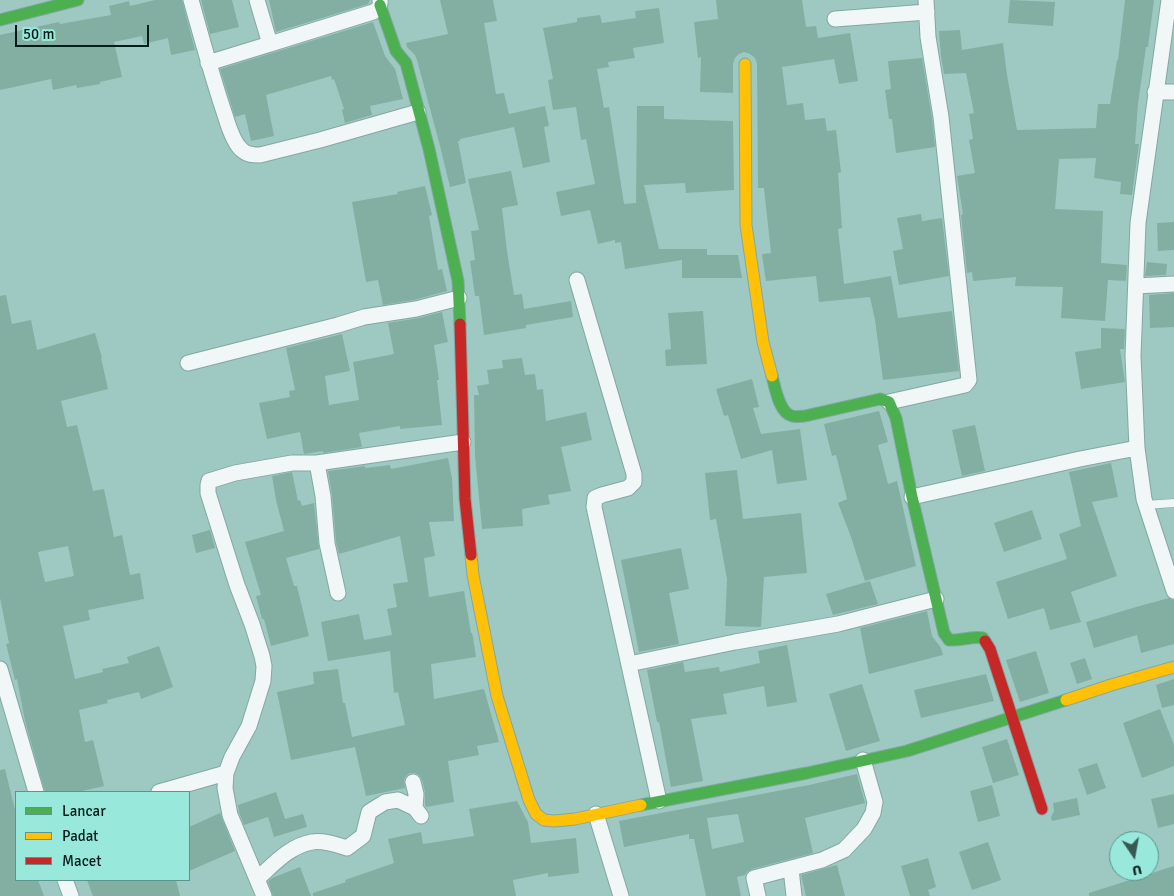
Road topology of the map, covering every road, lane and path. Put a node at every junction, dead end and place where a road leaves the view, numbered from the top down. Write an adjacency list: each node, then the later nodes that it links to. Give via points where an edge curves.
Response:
1 (78, 0): 8 (main road)
2 (191, 0): 10 (street)
3 (257, 0): 9 (street)
4 (1169, 0): 12 (street)
5 (380, 3): 9 (street, via 373,12); 14 (main road, via 396,51 406,63)
6 (926, 6): 7 (street); 20 (street, via 969,380 965,384)
7 (835, 19)
8 (0, 20)
9 (270, 44): 10 (street)
10 (208, 64): 14 (street, via 234,138 242,150 251,155 260,156)
11 (745, 64): 20 (main road, via 746,225 764,342 780,404 789,416 804,416 880,399)
12 (1156, 92): 13 (street); 17 (street, via 1138,224)
13 (1174, 92)
14 (418, 112): 18 (main road, via 450,242)
15 (577, 280): 30 (street, via 634,474 634,482 628,488 595,498 594,507)
16 (1174, 284): 17 (street)
17 (1136, 286): 22 (street, via 1133,356)
18 (459, 298): 19 (street, via 364,317); 21 (main road)
19 (188, 363)
20 (889, 402): 24 (main road, via 896,418)
21 (463, 442): 23 (street); 41 (main road, via 473,575 497,696 529,800 536,814 544,820)
22 (1137, 448): 24 (street); 26 (street)
23 (317, 462): 28 (street, via 327,544); 35 (street, via 235,473 209,481 208,494 264,666 264,681 249,726)
24 (912, 498): 29 (main road)
25 (1174, 503): 26 (lane)
26 (1146, 505): 27 (street)
27 (1174, 591)
28 (338, 593)
29 (936, 599): 30 (street, via 838,624); 33 (main road, via 944,633 950,640 976,637 987,643)
30 (629, 664): 39 (street)
31 (1174, 667): 33 (main road)
32 (0, 669): 37 (street)
33 (1012, 717): 34 (main road, via 907,751); 40 (main road)
34 (863, 760): 39 (main road); 42 (street, via 874,802 873,813 864,829 844,850)
35 (226, 773): 38 (street); 43 (street, via 230,815)
36 (413, 782): 43 (street, via 418,812 398,800 386,802 369,812 363,836 347,848 313,842 291,849)
37 (36, 791)
38 (163, 791)
39 (659, 801): 41 (main road)
40 (1042, 810)
41 (596, 814): 47 (street)
42 (791, 869): 48 (street, via 754,878); 49 (street)
43 (256, 879): 46 (street)
44 (65, 881): 45 (street)
45 (71, 896)
46 (264, 896)
47 (621, 896)
48 (758, 896)
49 (794, 896)

